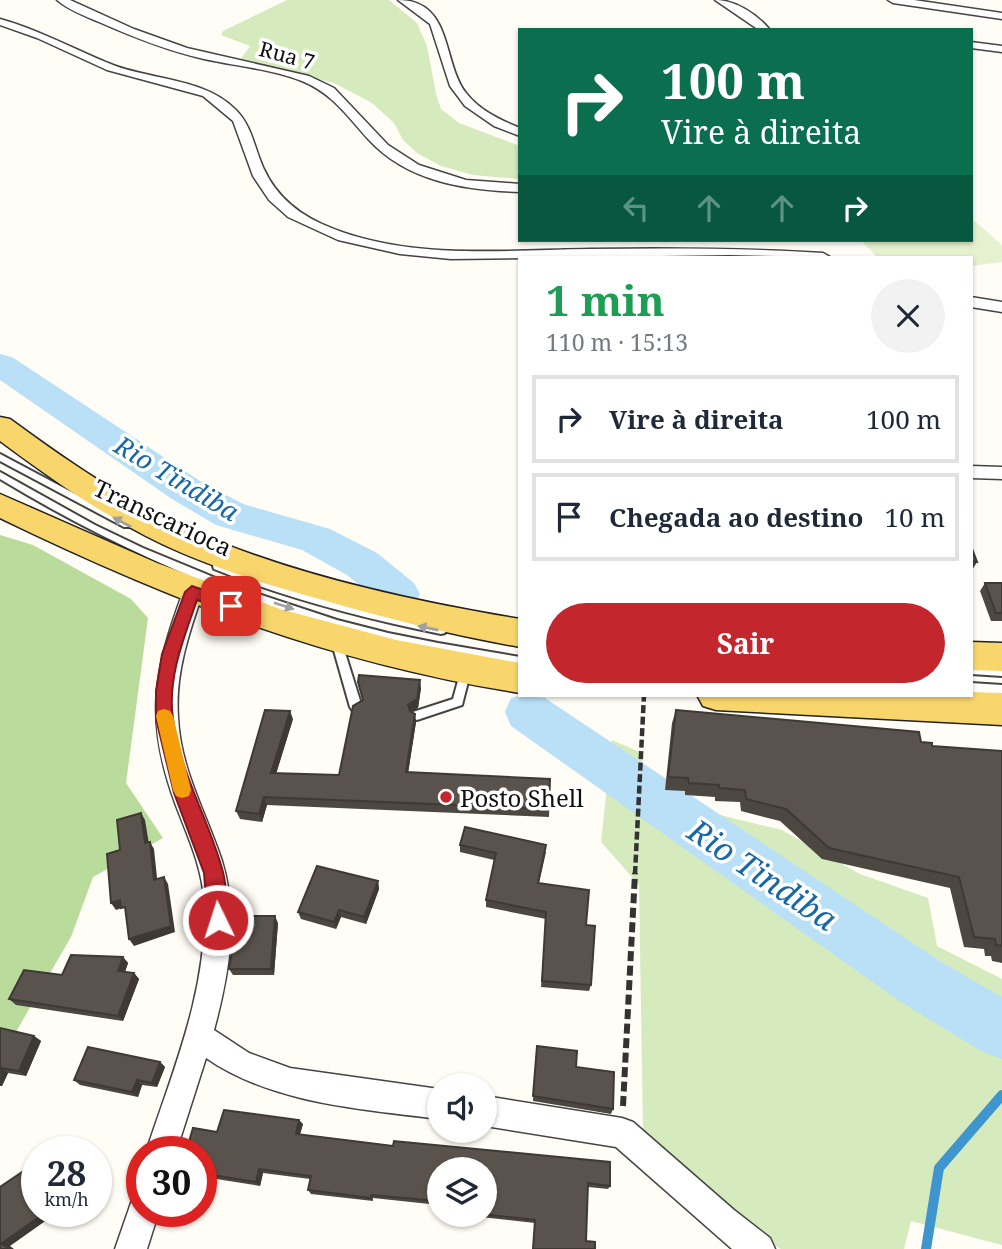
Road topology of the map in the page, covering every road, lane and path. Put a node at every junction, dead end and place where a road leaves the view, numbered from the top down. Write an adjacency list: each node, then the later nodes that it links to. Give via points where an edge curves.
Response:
1 (62, 0): 11 (street, Rua 7, via 171,47 324,86 338,95 384,148 428,173 456,182)
2 (403, 0): 10 (street, via 435,25 451,76 467,103)
3 (720, 0): 7 (street)
4 (893, 0): 5 (street)
5 (1002, 16)
6 (0, 22): 12 (street, via 111,68 219,101 241,121 268,190 302,220 327,232 405,251 451,255 729,251)
7 (763, 28)
8 (973, 45): 9 (street)
9 (1002, 50)
10 (518, 131)
11 (518, 188)
12 (807, 256)
13 (973, 302): 14 (street)
14 (1002, 307)
15 (0, 426): 23 (main road, via 69,478 192,545 254,568)
16 (0, 457): 22 (lane, Transcarioca, one-way to 16, via 247,579 136,530)
17 (973, 472): 18 (street)
18 (1002, 473)
19 (0, 475): 27 (lane, Transcarioca, one-way to 27, via 117,540 235,591 389,638)
20 (0, 505): 21 (main road)
21 (192, 592): 24 (main road); 39 (street, via 170,654 164,719 183,793 214,873 217,899 218,941)
22 (456, 634)
23 (507, 636)
24 (335, 638): 28 (main road); 36 (lane)
25 (973, 656): 26 (main road)
26 (1002, 657)
27 (518, 661)
28 (466, 670): 31 (main road); 38 (lane, via 458,702)
29 (973, 670): 30 (lane)
30 (1002, 672)
31 (518, 678)
32 (973, 688): 33 (lane)
33 (1002, 690)
34 (644, 697): 42 (path)
35 (757, 697): 37 (main road)
36 (356, 707)
37 (1002, 709)
38 (417, 715)
39 (197, 1035): 40 (street, via 241,1065 290,1082); 43 (street)
40 (427, 1102)
41 (497, 1113): 42 (street)
42 (622, 1133): 46 (street, via 710,1214)
43 (166, 1136)
44 (138, 1227): 45 (street)
45 (131, 1249)
46 (759, 1249)

